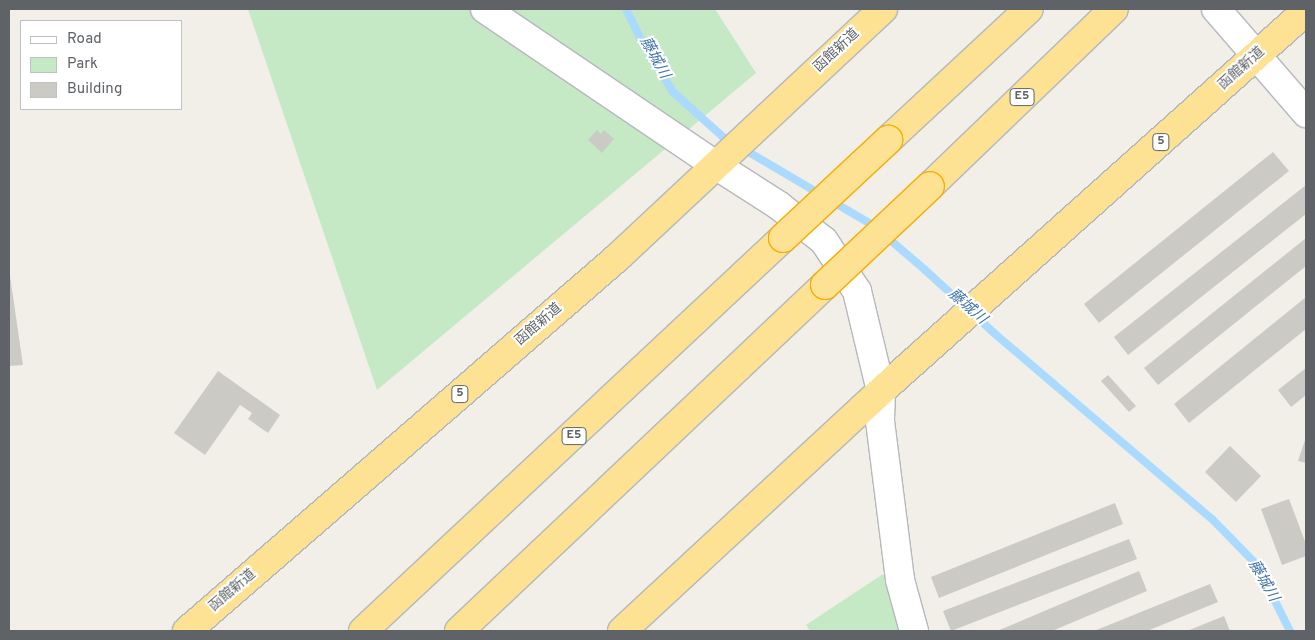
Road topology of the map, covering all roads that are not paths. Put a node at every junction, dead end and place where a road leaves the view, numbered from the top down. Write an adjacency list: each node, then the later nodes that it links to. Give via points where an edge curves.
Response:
1 (485, 9): 9 (street)
2 (883, 9): 9 (highway, 函館新道 / 5)
3 (1029, 9): 12 (highway, E5, bridge)
4 (1114, 9): 13 (highway, E5, bridge)
5 (1216, 9): 7 (street)
6 (1306, 11): 7 (highway, 函館新道 / 5)
7 (1258, 55): 8 (street); 10 (highway, 函館新道 / 5)
8 (1306, 113)
9 (722, 158): 10 (street, via 824,241 856,291); 11 (highway, 函館新道 / 5, via 618,257)
10 (882, 391): 14 (highway, 函館新道 / 5); 15 (street, via 880,421 900,580)
11 (186, 631)
12 (363, 631)
13 (459, 631)
14 (622, 631)
15 (914, 631)

